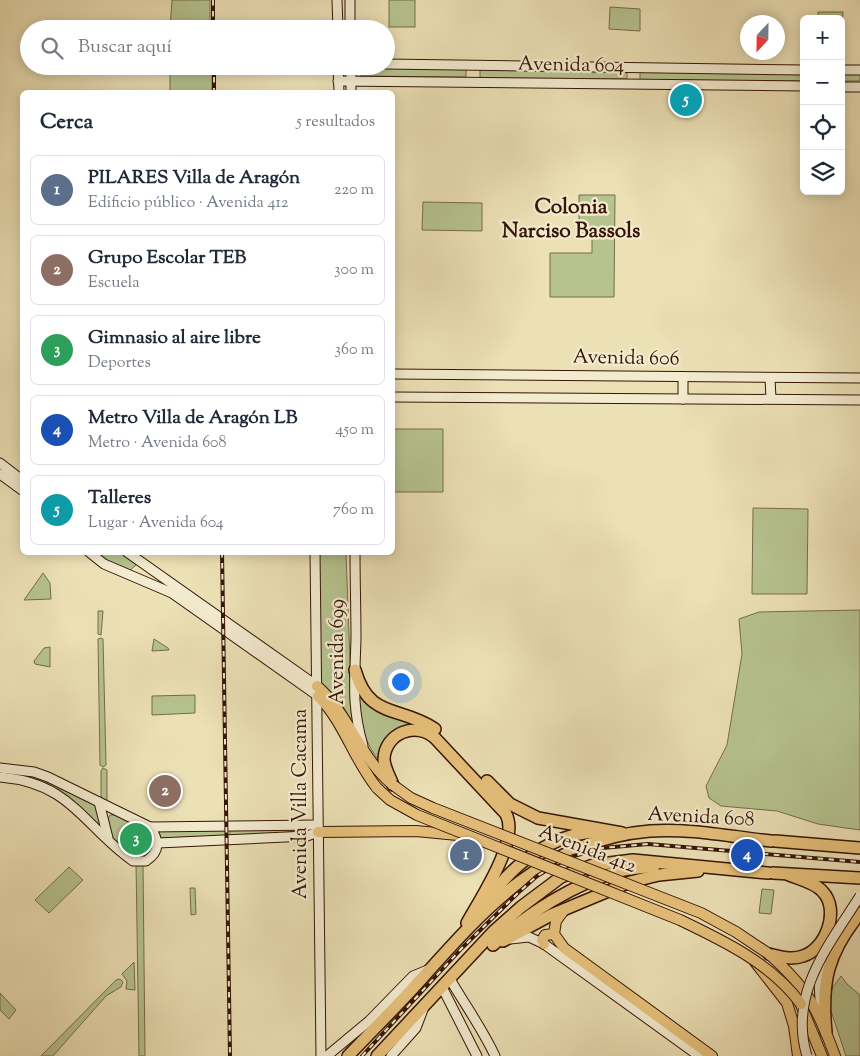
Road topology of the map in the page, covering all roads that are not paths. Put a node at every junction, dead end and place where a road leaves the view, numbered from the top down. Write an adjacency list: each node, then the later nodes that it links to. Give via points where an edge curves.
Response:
1 (337, 0): 3 (street)
2 (350, 0): 4 (street)
3 (338, 20)
4 (350, 20)
5 (395, 64): 6 (street, Avenida 604)
6 (800, 70)
7 (845, 70): 8 (street)
8 (860, 70)
9 (338, 75): 11 (street)
10 (351, 75): 12 (street)
11 (338, 80): 12 (street, Avenida 604); 16 (street)
12 (351, 81): 13 (street, Avenida 604); 17 (street)
13 (800, 86)
14 (845, 87): 15 (street)
15 (860, 87)
16 (338, 90)
17 (351, 90)
18 (395, 374): 19 (street, Avenida 606)
19 (683, 377): 20 (street, Avenida 606); 23 (street)
20 (770, 378): 21 (street, Avenida 606); 24 (street)
21 (860, 378)
22 (395, 397): 23 (street, Avenida 606)
23 (683, 399): 24 (street, Avenida 606)
24 (771, 399): 25 (street, Avenida 606)
25 (860, 400)
26 (0, 464): 28 (street)
27 (0, 474): 29 (street)
28 (20, 479)
29 (20, 489)
30 (93, 555): 36 (street)
31 (131, 555): 35 (street)
32 (315, 555): 39 (street, Avenida Villa Cacama)
33 (348, 555): 37 (street, via 351,607)
34 (355, 555): 37 (street, Avenida 699)
35 (138, 560): 36 (street, via 138,570); 39 (street)
36 (127, 574): 39 (street, via 172,593)
37 (356, 622): 38 (street, Avenida 699)
38 (354, 670): 40 (street, Avenida 699, via 354,707); 49 (highway, via 364,695 374,704 426,723 438,731 498,792 524,812 550,821)
39 (317, 691): 40 (main road, Avenida 412, via 332,699); 48 (street, Avenida Villa Cacama); 50 (main road, Avenida 412, bridge, via 334,715 364,772 377,788 390,800 417,815)
40 (365, 750): 43 (main road, Avenida 412, via 380,774)
41 (0, 768): 44 (street, via 41,774)
42 (0, 777): 51 (street, via 40,785 81,812)
43 (393, 785): 63 (highway, via 384,762 386,748 394,737 406,731 422,730 435,738 498,803 510,821 498,865); 66 (main road, Avenida 412, bridge, via 433,808 701,913)
44 (98, 802): 45 (street); 46 (street)
45 (118, 811): 46 (street, via 111,811); 47 (street)
46 (102, 820): 51 (street)
47 (150, 827): 48 (street); 52 (street)
48 (317, 829): 50 (main road, bridge, via 416,831); 52 (street, via 307,836); 76 (street, Avenida Villa Cacama)
49 (626, 834): 53 (highway, Avenida 608, via 673,831); 63 (highway, via 594,832 550,844 517,866)
50 (469, 836): 68 (main road, Avenida 412, bridge, via 680,920)
51 (108, 839): 52 (street, via 133,861 151,858)
52 (158, 843)
53 (860, 848)
54 (682, 865): 55 (highway); 64 (highway, via 620,871 588,883 514,925); 67 (highway, via 626,860 574,871 548,885)
55 (720, 868): 56 (highway); 60 (highway, via 645,878)
56 (789, 875): 57 (highway); 66 (highway, via 822,890 832,908 831,919 812,952 796,958)
57 (860, 878)
58 (860, 896): 86 (street, bridge, via 823,951 810,980 802,1020 802,1036)
59 (860, 907): 74 (street, via 824,960 819,982)
60 (564, 910): 62 (main road, via 556,921); 64 (highway)
61 (860, 913): 75 (highway, via 843,936 826,973)
62 (554, 934): 65 (main road, via 545,934); 84 (main road, via 564,948)
63 (460, 936): 69 (highway)
64 (498, 943): 65 (street, via 529,938); 67 (street)
65 (544, 944): 83 (street)
66 (769, 954): 74 (main road, Avenida 412, via 801,984)
67 (471, 955): 70 (highway)
68 (755, 961): 85 (main road, via 787,1003); 87 (main road, Avenida 412, bridge, via 782,982 800,1004)
69 (431, 969): 77 (street, via 413,976 369,1021); 78 (highway)
70 (446, 983): 71 (highway); 72 (street); 73 (street)
71 (424, 1007): 79 (highway); 80 (street, via 416,1028)
72 (470, 1015): 73 (street); 82 (street, via 479,1023)
73 (460, 1018): 81 (street)
74 (821, 1020): 75 (main road, Avenida 412)
75 (826, 1032): 88 (main road, Avenida 412)
76 (321, 1056)
77 (327, 1056)
78 (348, 1056)
79 (377, 1056)
80 (390, 1056)
81 (477, 1056)
82 (495, 1056)
83 (700, 1056)
84 (712, 1056)
85 (798, 1056)
86 (808, 1056)
87 (822, 1056)
88 (835, 1056)

